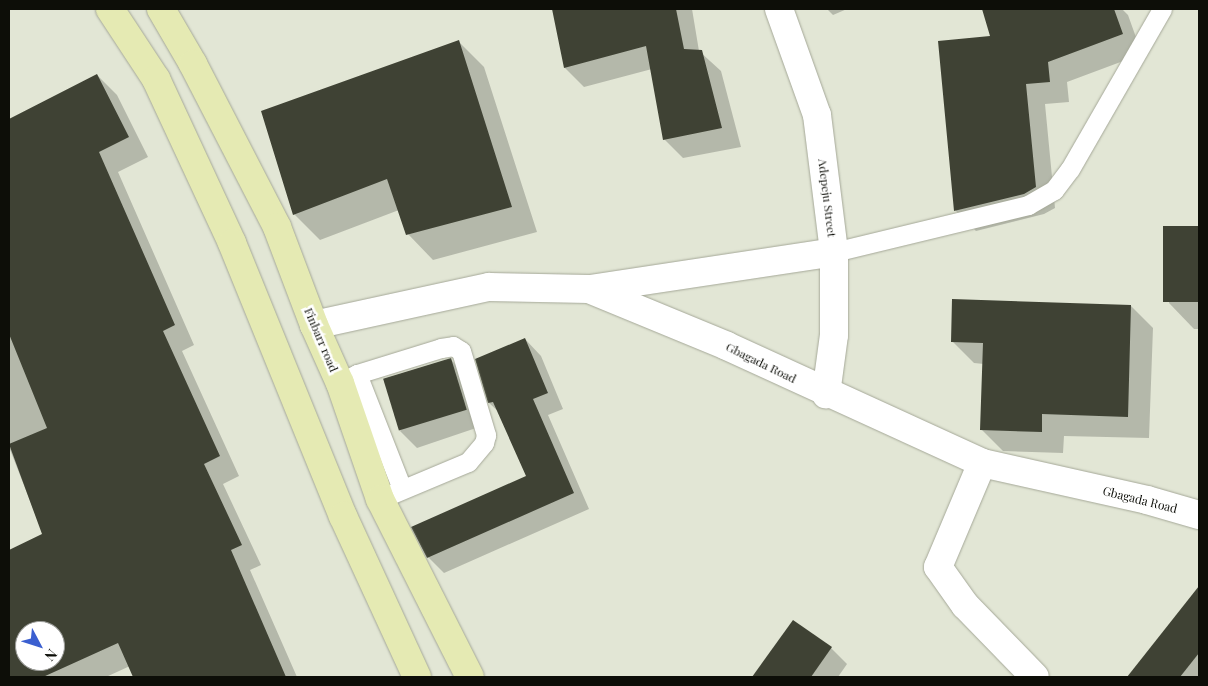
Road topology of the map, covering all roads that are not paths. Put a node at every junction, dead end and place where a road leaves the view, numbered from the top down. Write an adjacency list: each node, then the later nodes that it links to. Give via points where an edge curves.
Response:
1 (110, 9): 13 (main road, via 156,79 232,243 343,516)
2 (161, 9): 7 (main road, Finbarr road, via 277,227)
3 (779, 9): 5 (street, Adepeju Street, via 817,115)
4 (1162, 9): 5 (lane, via 1070,169 1054,190 1028,205)
5 (834, 252): 6 (street); 9 (street, Adepeju Street, via 834,335)
6 (589, 290): 7 (street, Gbagada Road, via 489,288); 9 (street, Gbagada Road, via 727,346)
7 (314, 325): 8 (main road, Finbarr road)
8 (348, 378): 11 (main road, Finbarr road); 11 (lane, via 441,348 453,346 461,351 486,435 484,443 468,462)
9 (826, 394): 10 (street, Gbagada Road)
10 (982, 463): 12 (street, Gbagada Road); 15 (street, via 938,567 965,605)
11 (391, 494): 14 (main road, Finbarr road)
12 (1199, 515)
13 (417, 677)
14 (470, 677)
15 (1035, 677)

